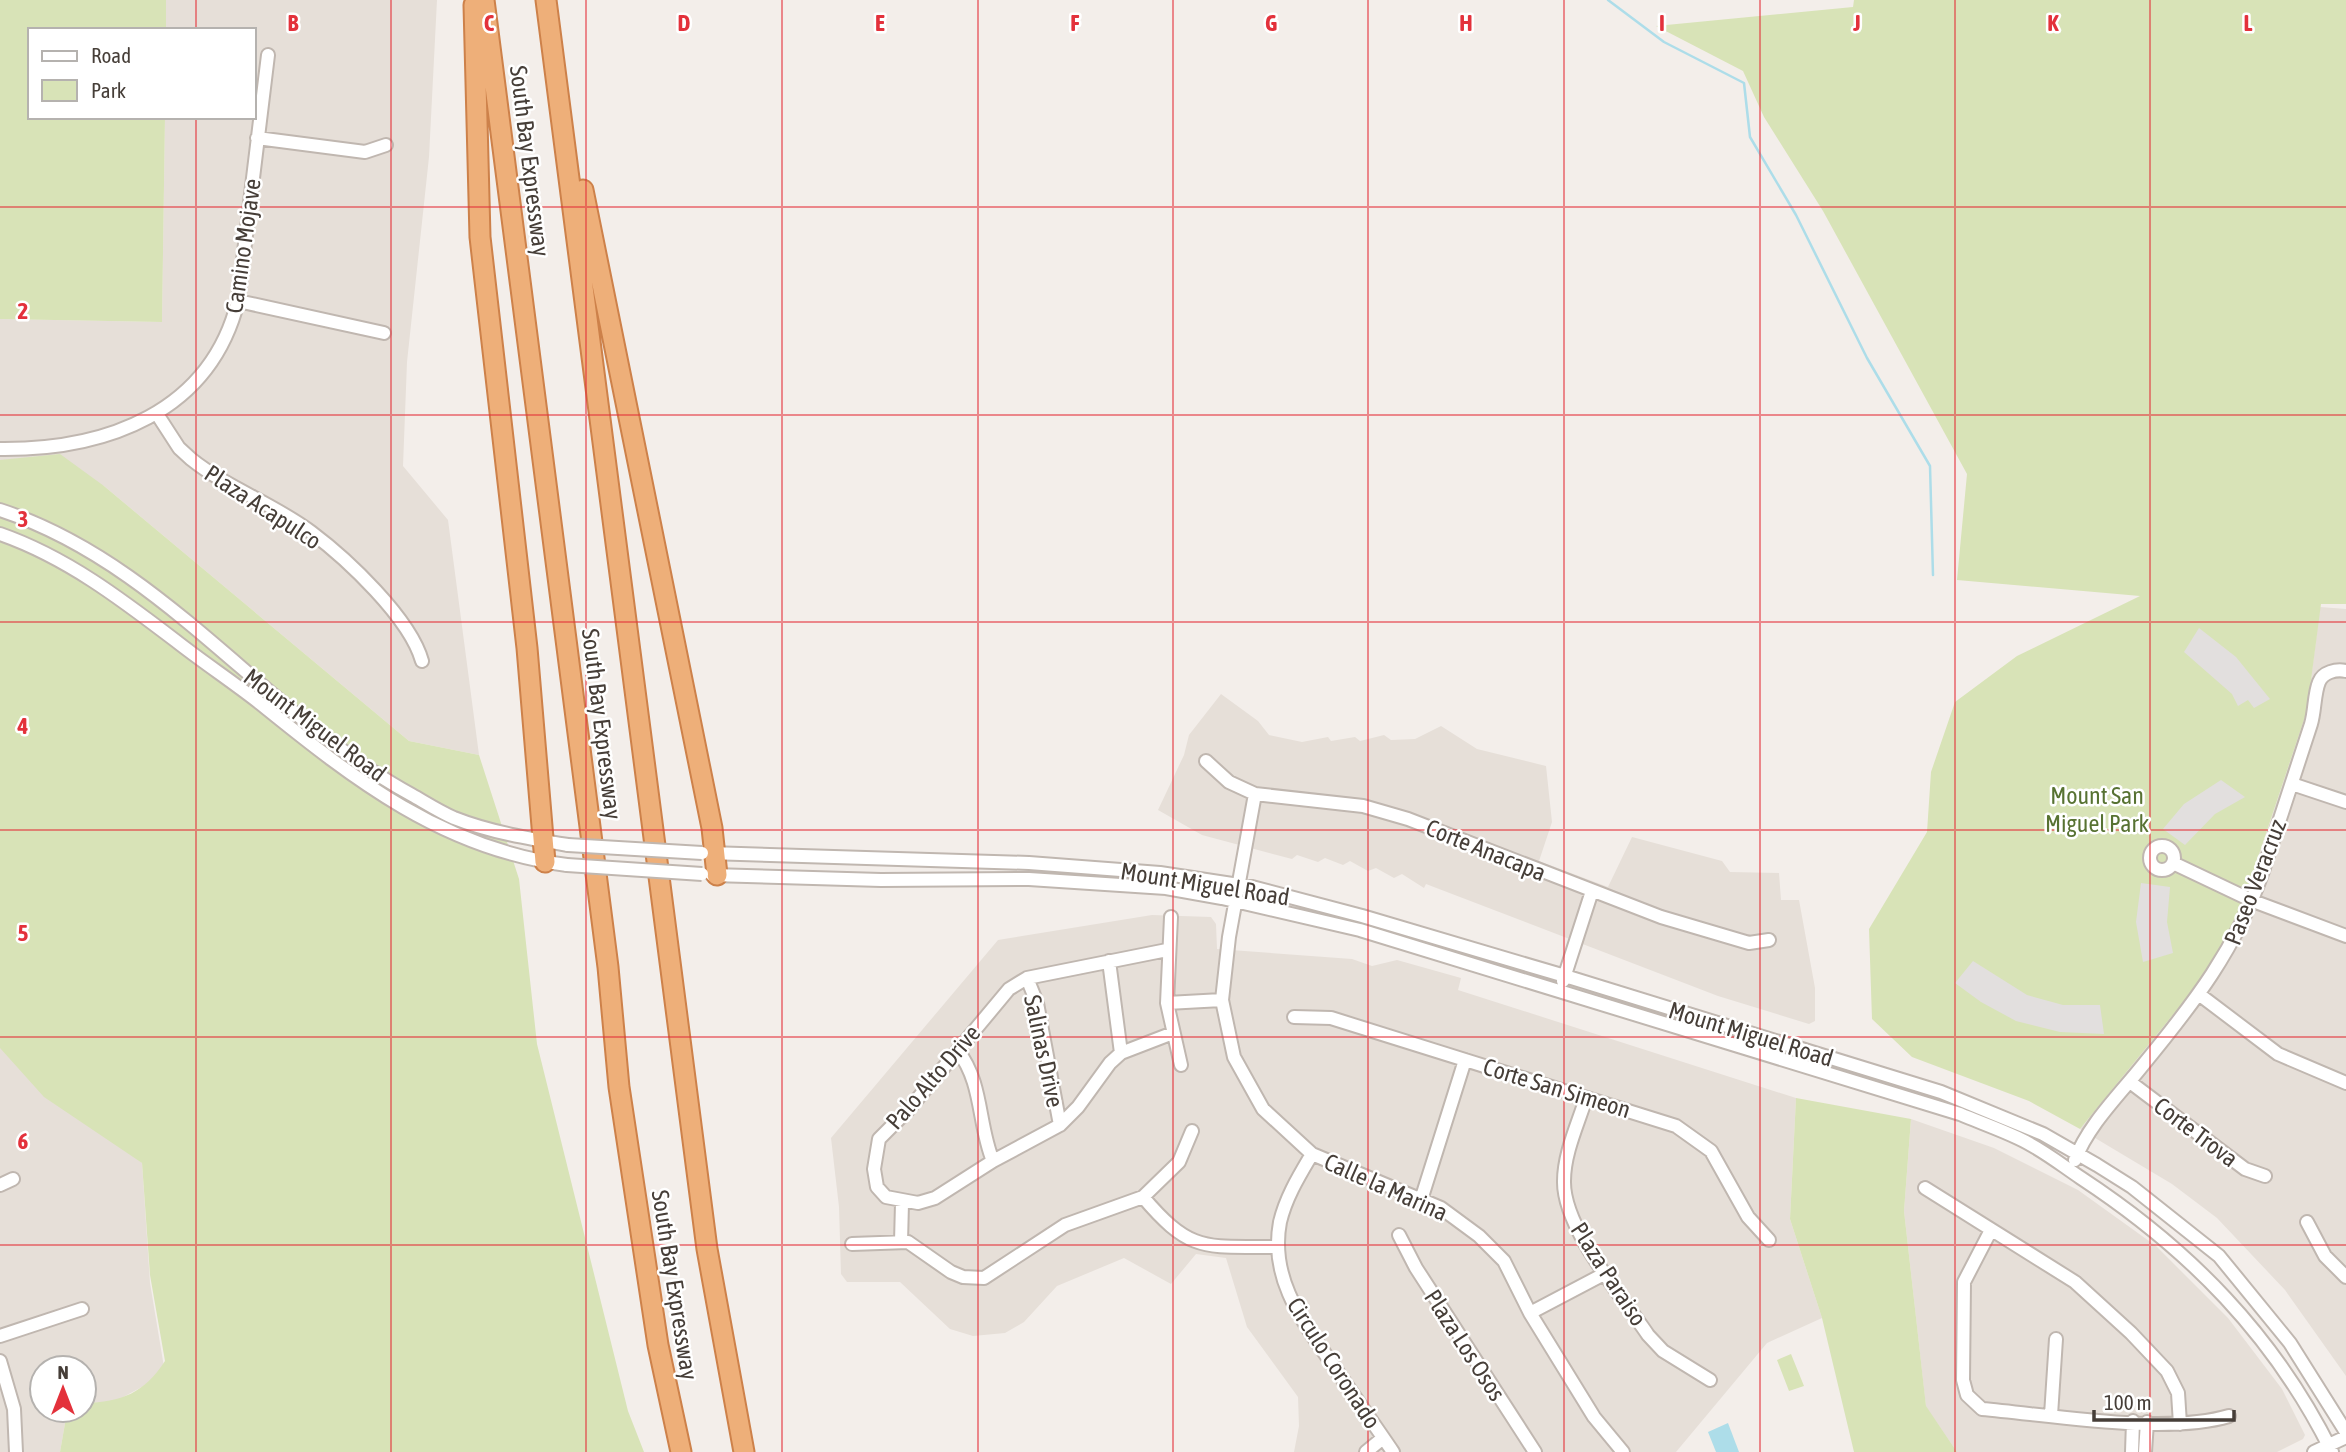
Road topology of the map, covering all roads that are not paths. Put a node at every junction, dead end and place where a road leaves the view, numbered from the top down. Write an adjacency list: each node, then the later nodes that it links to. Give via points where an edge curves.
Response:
1 (474, 0): 19 (highway, via 480,237)
2 (484, 0): 86 (highway, South Bay Expressway, via 608,967 619,1087 658,1345)
3 (547, 0): 20 (highway, via 631,423); 87 (highway, South Bay Expressway, via 707,1249)
4 (268, 55): 5 (street, Camino Mojave)
5 (257, 138): 6 (street, via 365,152); 7 (street, Camino Mojave)
6 (386, 145)
7 (238, 301): 8 (street); 9 (street, Camino Mojave, via 212,364 193,387)
8 (384, 333)
9 (158, 414): 10 (street, Camino Mojave, via 69,443); 13 (street, Plaza Acapulco, via 191,459 310,531 364,580 408,629)
10 (0, 449)
11 (0, 510): 19 (street, Mount Miguel Road, via 85,549 138,581 329,743 384,780 455,818)
12 (0, 534): 21 (street, Mount Miguel Road, via 69,566 125,600 332,762 388,800 478,843)
13 (422, 661)
14 (2346, 671): 16 (street, Paseo Veracruz, via 2324,675 2319,683)
15 (1206, 761): 17 (street, Corte Anacapa, via 1229,782)
16 (2292, 784): 18 (street); 27 (street, Paseo Veracruz)
17 (1255, 794): 24 (street, Calle la Marina); 25 (street, Corte Anacapa, via 1378,810)
18 (2346, 802)
19 (544, 841): 20 (street, Mount Miguel Road, bridge); 21 (highway)
20 (708, 853): 23 (highway); 24 (street, Mount Miguel Road, via 1029,863 1160,873)
21 (545, 862): 23 (street, Mount Miguel Road, bridge)
22 (2173, 863): 27 (street)
23 (709, 874): 26 (street, Mount Miguel Road, via 1029,879 1166,888)
24 (1238, 886): 26 (street, Calle la Marina); 33 (street, Mount Miguel Road, via 1363,916)
25 (1592, 891): 30 (street, Corte Anacapa, via 1749,943); 33 (street)
26 (1235, 901): 35 (street, Mount Miguel Road, via 1360,930); 37 (street, Calle la Marina)
27 (2253, 901): 29 (street); 36 (street, Paseo Veracruz, via 2230,949)
28 (1171, 917): 31 (street)
29 (2346, 936)
30 (1769, 940)
31 (1167, 950): 32 (street, Palo Alto Drive); 38 (street)
32 (1109, 961): 34 (street, Palo Alto Drive); 42 (street)
33 (1564, 976): 35 (street); 51 (street, Mount Miguel Road, via 1941,1092 2043,1134)
34 (1027, 978): 41 (street, Palo Alto Drive, via 996,1001); 48 (street, Salinas Drive, via 1037,1003)
35 (1561, 992): 53 (street, Mount Miguel Road, via 1960,1114 2019,1138)
36 (2200, 995): 45 (street, Paseo Veracruz); 46 (street, via 2278,1054)
37 (1222, 1000): 38 (street); 50 (street, Calle la Marina, via 1234,1057 1263,1109)
38 (1167, 1003): 40 (street)
39 (1294, 1017): 43 (street, Corte San Simeon, via 1331,1018)
40 (1173, 1033): 42 (street); 44 (street)
41 (958, 1051): 52 (street, via 973,1073); 60 (street, Palo Alto Drive, via 875,1149 877,1187 886,1197)
42 (1121, 1053): 48 (street)
43 (1465, 1060): 47 (street, Corte San Simeon); 59 (street)
44 (1181, 1065)
45 (2130, 1082): 51 (street, Paseo Veracruz); 54 (street, Corte Trova, via 2245,1169)
46 (2346, 1083)
47 (1586, 1098): 64 (street, Corte San Simeon, via 1676,1126 1695,1137 1711,1151 1748,1217); 68 (street, Plaza Paraiso, via 1566,1161 1564,1192 1573,1221)
48 (1060, 1125): 52 (street)
49 (1192, 1131): 58 (street, via 1179,1162)
50 (1312, 1154): 59 (street, Calle la Marina); 67 (street, Circulo Coronado, via 1285,1204)
51 (2077, 1154): 53 (street, Paseo Veracruz); 81 (street, Mount Miguel Road, via 2132,1187 2219,1256 2290,1343)
52 (993, 1161): 60 (street, via 935,1198)
53 (2071, 1172): 83 (street, Mount Miguel Road, via 2119,1203 2208,1277 2306,1401)
54 (2265, 1177)
55 (13, 1178): 56 (street)
56 (0, 1185)
57 (1925, 1188): 62 (street)
58 (1143, 1197): 65 (street, via 1065,1225 984,1278 951,1272 914,1244); 67 (street, via 1167,1226 1184,1238 1211,1246)
59 (1421, 1200): 71 (street, Calle la Marina, via 1453,1216 1492,1248 1504,1261)
60 (902, 1203): 65 (street)
61 (2307, 1222): 69 (street, via 2325,1256)
62 (1991, 1230): 76 (street, via 1964,1282 1963,1380 1967,1395 1982,1409); 80 (street, via 2075,1282 2131,1333 2167,1371 2178,1393)
63 (1399, 1235): 90 (street, Plaza Los Osos)
64 (1769, 1240)
65 (901, 1242): 66 (street)
66 (852, 1244)
67 (1278, 1247): 82 (street, Circulo Coronado, via 1281,1274 1294,1308)
68 (1606, 1273): 71 (street); 75 (street, Plaza Paraiso, via 1663,1351)
69 (2346, 1277)
70 (82, 1309): 72 (street)
71 (1530, 1313): 84 (street, Calle la Marina)
72 (0, 1336)
73 (2056, 1339): 76 (street)
74 (0, 1361): 85 (street, via 14,1409)
75 (1710, 1380)
76 (2051, 1415): 78 (street)
77 (2230, 1416): 80 (street)
78 (2133, 1421): 79 (street); 91 (street)
79 (2147, 1422): 80 (street); 92 (street)
80 (2180, 1424)
81 (2346, 1434): 83 (street)
82 (1383, 1438): 88 (street); 89 (street, Circulo Coronado)
83 (2330, 1449): 93 (street)
84 (1619, 1451)
85 (16, 1452)
86 (681, 1452)
87 (744, 1452)
88 (1366, 1452)
89 (1393, 1452)
90 (1535, 1452)
91 (2132, 1452)
92 (2145, 1452)
93 (2314, 1452)

